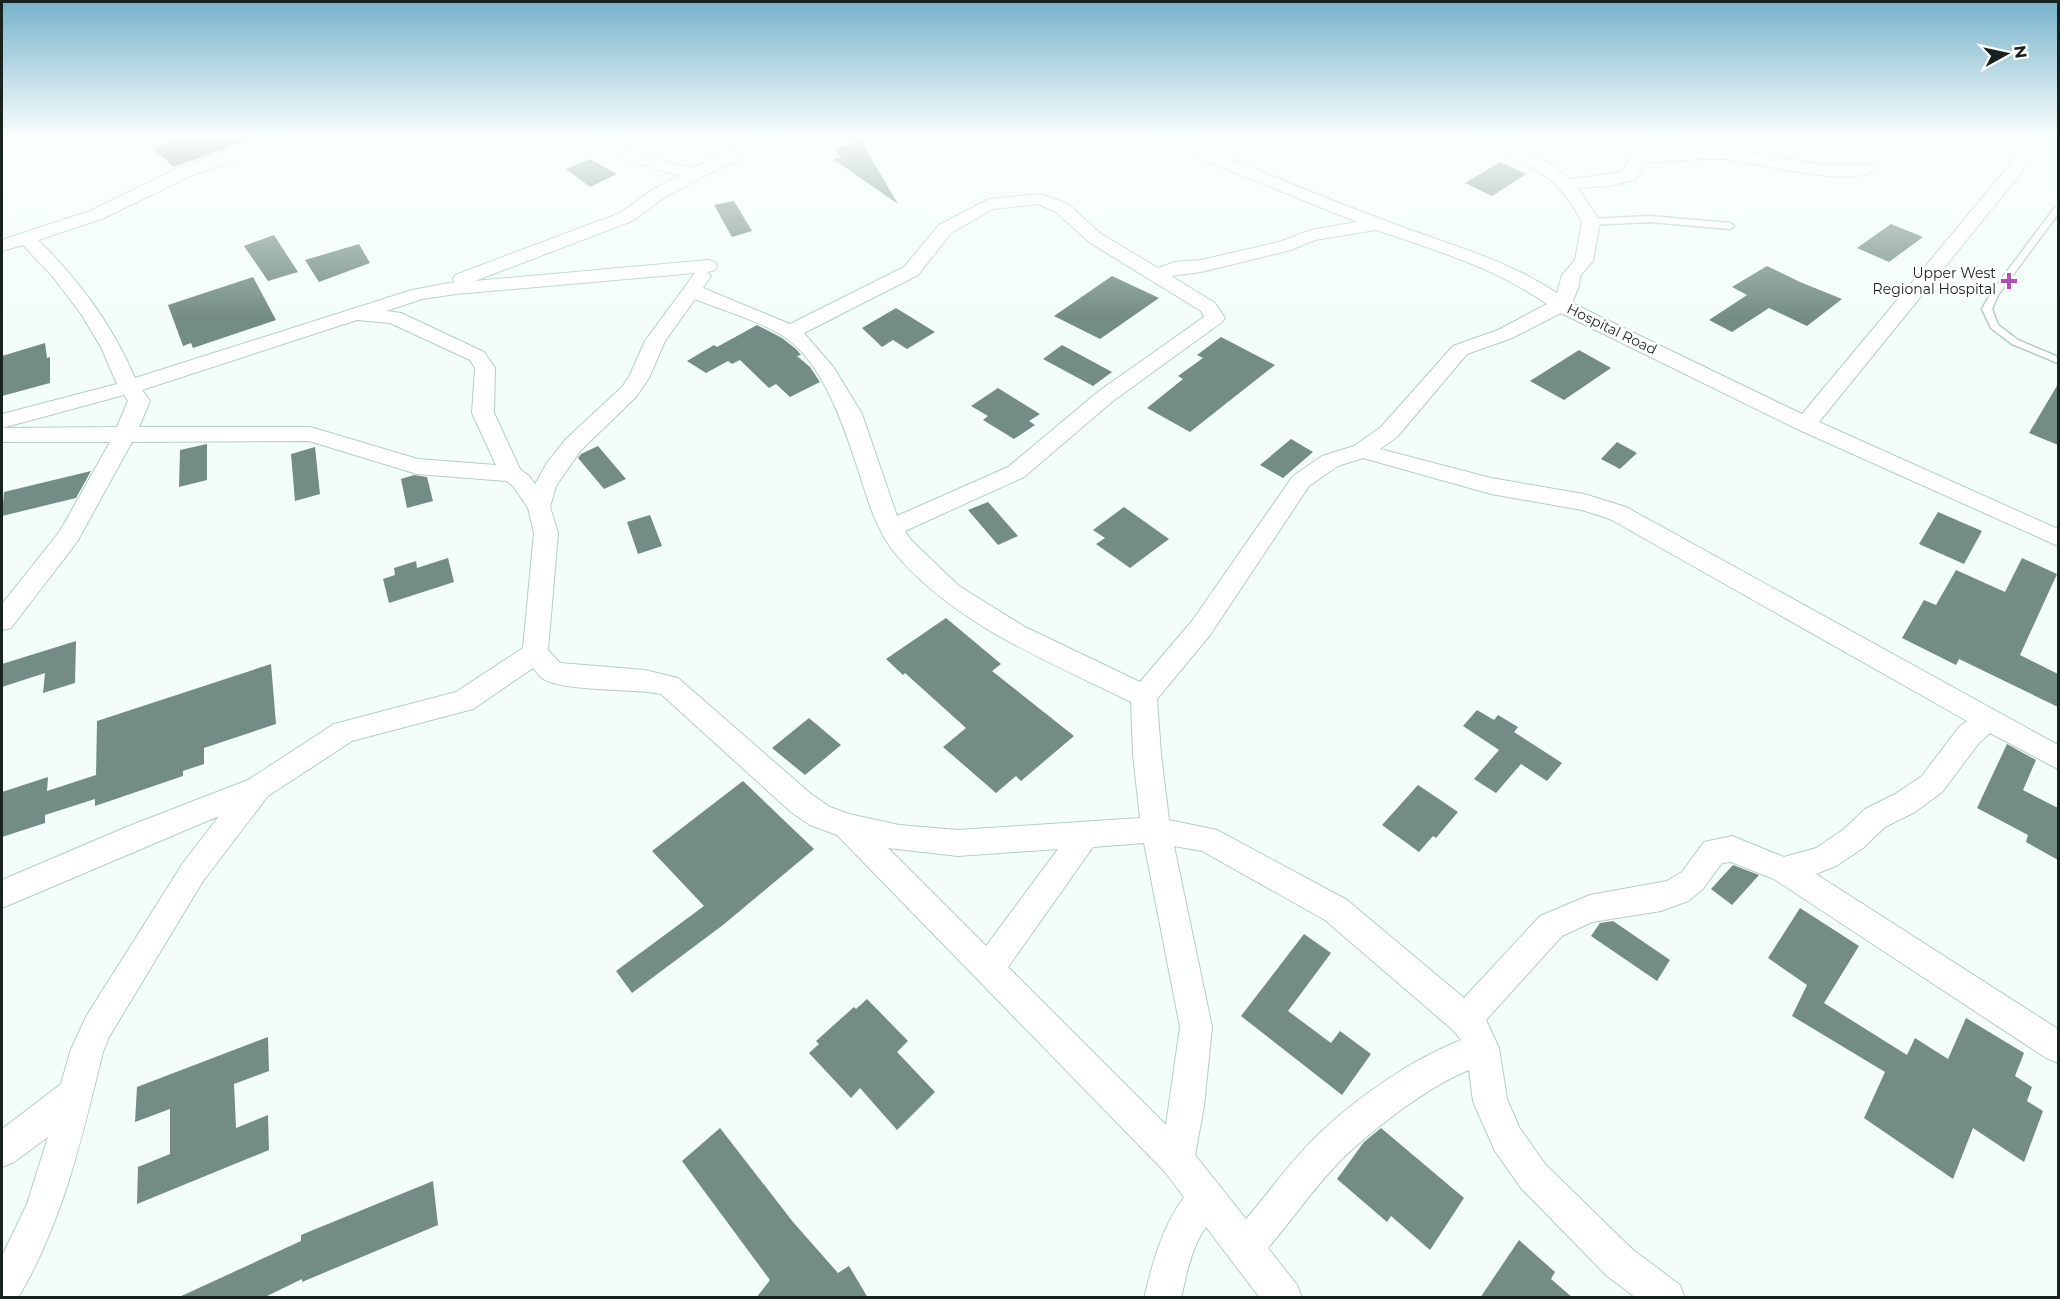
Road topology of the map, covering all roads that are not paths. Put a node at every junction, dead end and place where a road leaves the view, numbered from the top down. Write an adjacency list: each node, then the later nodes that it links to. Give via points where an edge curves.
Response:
1 (134, 197): 11 (street, via 96,215)
2 (654, 197): 15 (street, via 626,217)
3 (1309, 197): 8 (street, Hospital Road)
4 (1576, 197): 7 (street)
5 (1993, 197): 24 (street)
6 (2058, 209): 20 (lane, via 1994,295 1988,309 1994,326 2016,342)
7 (1591, 222): 9 (lane, via 1650,219); 16 (street, via 1584,261 1571,275)
8 (1377, 224): 13 (street, via 1311,235 1285,246); 16 (street, Hospital Road, via 1485,261)
9 (1730, 226)
10 (2, 230): 11 (street)
11 (35, 235): 12 (street); 19 (street)
12 (2, 246)
13 (1157, 275): 18 (street, via 1095,238 1062,207 1040,199 989,204 945,229 911,271); 30 (street, via 1208,307 1215,318 1106,396 1016,472)
14 (693, 291): 15 (street, via 708,266); 18 (street); 29 (street, via 655,341 629,392 573,445 555,468)
15 (419, 294): 17 (street)
16 (1561, 305): 24 (street, Hospital Road); 27 (street, via 1505,334 1460,350 1389,432)
17 (355, 315): 21 (street); 28 (street, via 394,317 477,356 485,368 483,413)
18 (790, 332): 30 (street, via 827,373 851,414)
19 (109, 341): 21 (street); 22 (street)
20 (2058, 360)
21 (160, 378): 22 (street)
22 (127, 388): 23 (street); 25 (street, via 139,400)
23 (2, 421)
24 (1805, 424): 31 (street, Hospital Road)
25 (125, 434): 26 (street); 28 (street, via 310,434 417,466); 32 (street, via 69,536)
26 (2, 435)
27 (1362, 451): 34 (street, via 1330,461 1301,481 1202,628); 35 (street, via 1491,486 1584,502 1618,513)
28 (510, 474): 29 (street, via 521,481)
29 (539, 507): 33 (street, via 546,533)
30 (891, 528): 34 (street, via 903,546 950,592 1016,634)
31 (2058, 538)
32 (2, 621)
33 (535, 653): 37 (street, via 464,700 344,732); 38 (street, via 552,672 669,685 801,803)
34 (1144, 696): 39 (street)
35 (1987, 720): 36 (street); 41 (street, via 1969,735 1932,784 1875,818 1826,857)
36 (2058, 758)
37 (258, 788): 42 (street); 46 (street, via 193,872 112,1001 87,1049)
38 (846, 826): 40 (street, via 899,838 958,843); 43 (street)
39 (1156, 830): 40 (street); 44 (street, via 1207,839 1336,910); 48 (street, via 1197,1027)
40 (1086, 834): 43 (street)
41 (1784, 870): 44 (street, via 1732,849 1714,851 1692,881 1677,891 1568,917 1551,926); 45 (street)
42 (2, 894)
43 (988, 969): 48 (street)
44 (1474, 1034): 50 (street, via 1433,1071 1384,1103 1332,1145); 54 (street, via 1490,1101 1507,1139 1533,1176 1619,1262)
45 (2058, 1047)
46 (75, 1095): 47 (street); 51 (street, via 44,1208)
47 (2, 1150)
48 (1177, 1160): 49 (street)
49 (1206, 1197): 50 (street); 52 (street, via 1185,1226)
50 (1245, 1248): 53 (street)
51 (2, 1289)
52 (1162, 1298)
53 (1284, 1298)
54 (1667, 1298)

